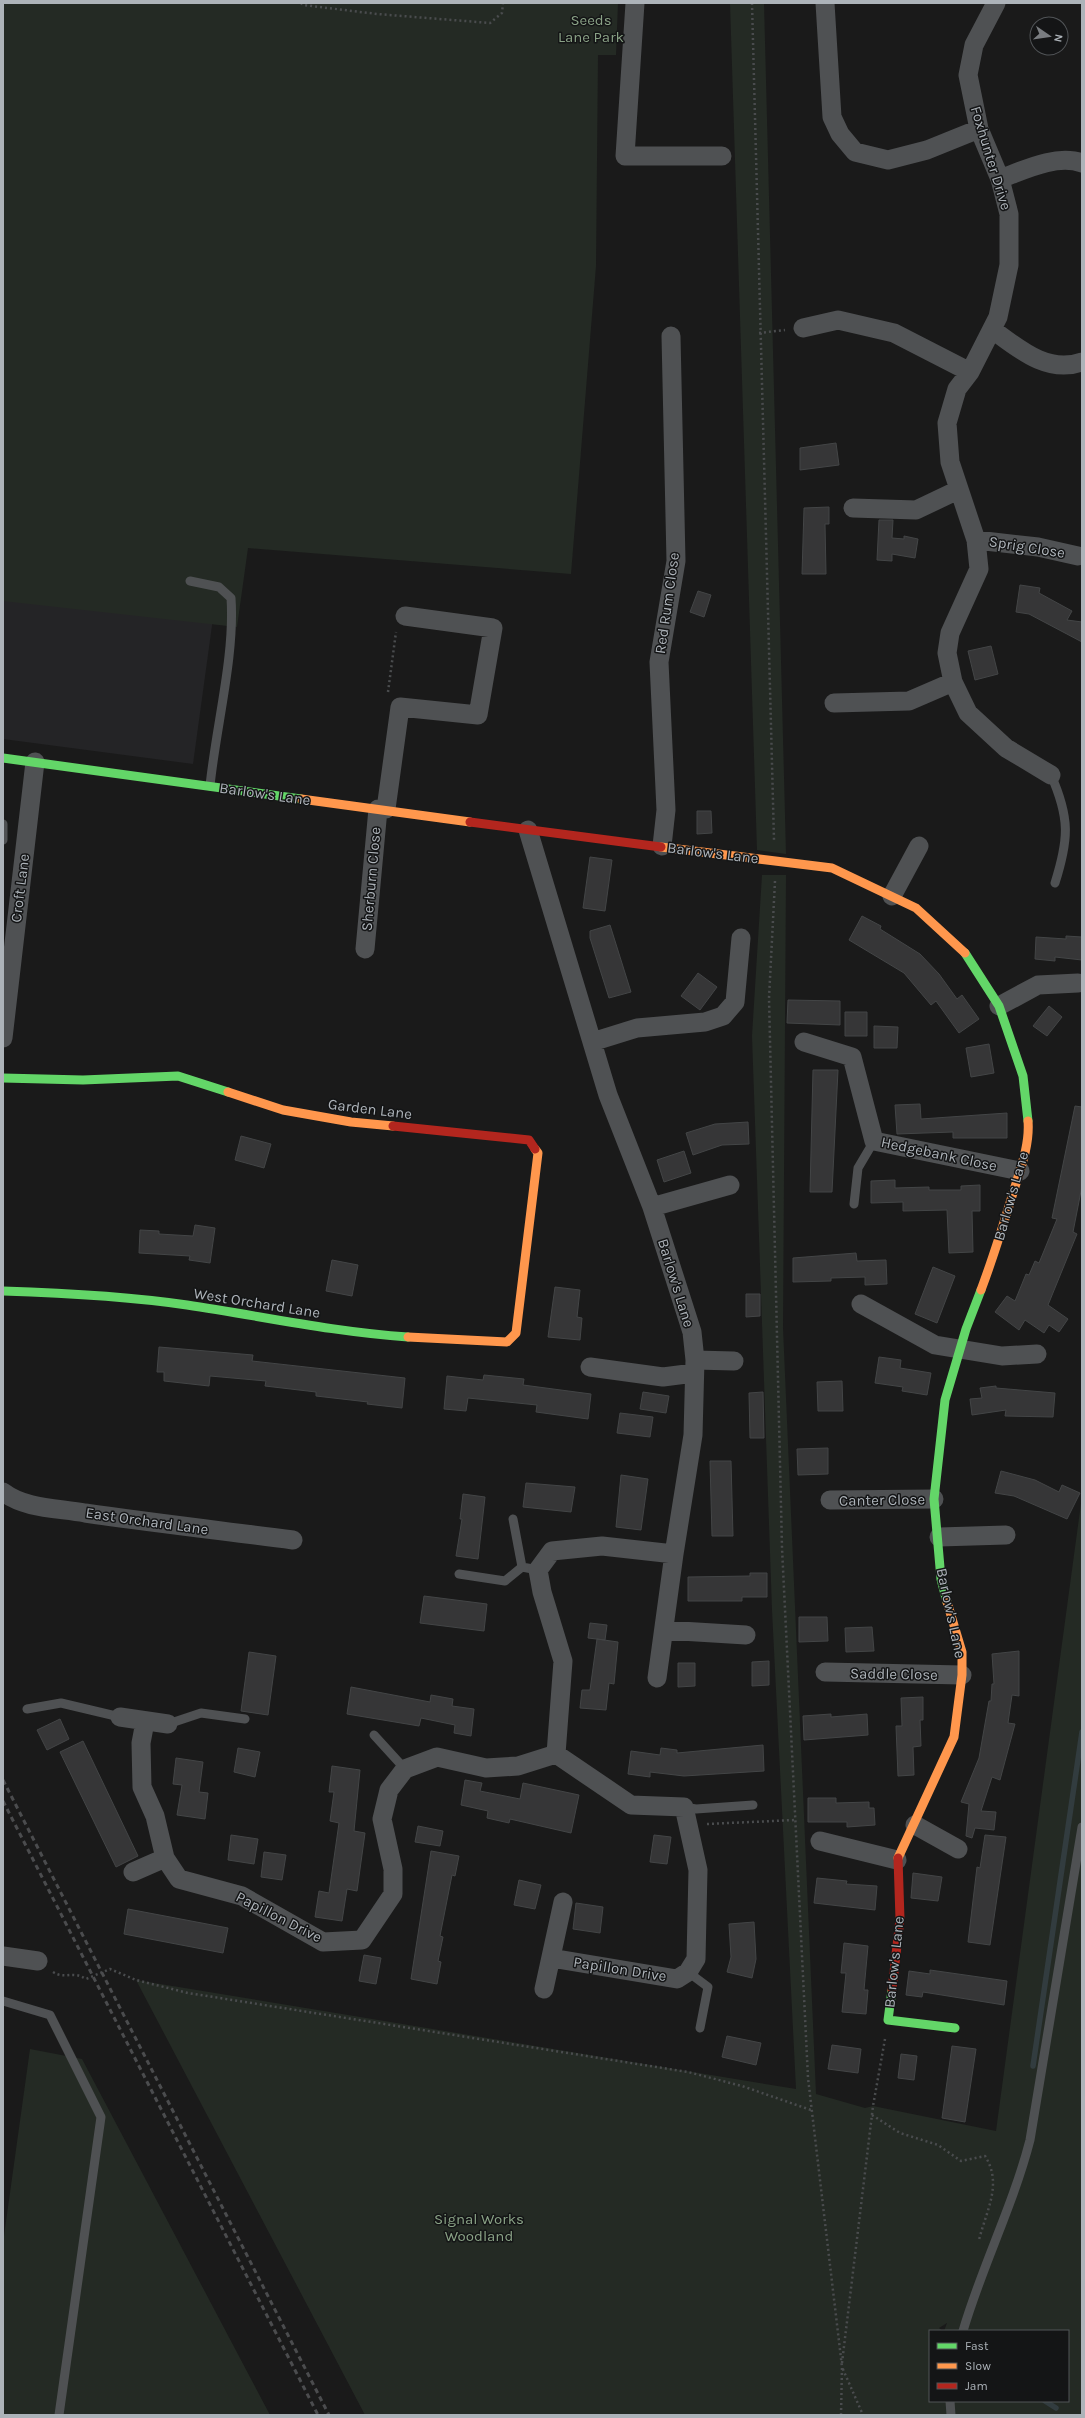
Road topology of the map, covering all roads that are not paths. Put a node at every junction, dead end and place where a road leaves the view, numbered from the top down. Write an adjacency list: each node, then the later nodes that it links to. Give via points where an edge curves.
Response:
1 (635, 3): 5 (street, via 625,156)
2 (825, 3): 4 (street, via 832,117 840,134 854,152 888,160 927,150)
3 (996, 3): 4 (street, Foxhunter Drive, via 974,45 968,75)
4 (979, 129): 7 (street, Foxhunter Drive)
5 (722, 156)
6 (1082, 163): 7 (street, via 1056,162)
7 (1000, 179): 9 (street, Foxhunter Drive, via 1009,214 1009,265)
8 (803, 328): 12 (street, via 838,320 894,333)
9 (993, 330): 11 (street, via 1027,355 1071,366); 12 (street, Foxhunter Drive)
10 (671, 336): 29 (street, Red Rum Close, via 676,562 659,662 666,810)
11 (1082, 362)
12 (970, 372): 13 (street, Foxhunter Drive, via 957,389 947,423 950,462)
13 (958, 490): 14 (street, via 916,510); 15 (street, Foxhunter Drive)
14 (853, 508)
15 (976, 540): 16 (street, Sprig Close, via 1038,547); 19 (street, Foxhunter Drive, via 979,569 950,633 947,653)
16 (1078, 556)
17 (190, 581): 24 (lane, via 219,587 231,598 228,651)
18 (405, 616): 25 (street, Sherburn Close, via 493,628 478,714 400,707)
19 (953, 682): 20 (street, via 909,701); 23 (street, Foxhunter Drive, via 968,713 1006,748)
20 (834, 703)
21 (3, 758): 22 (street, Barlow's Lane)
22 (35, 762): 24 (street, Barlow's Lane); 37 (street, Croft Lane)
23 (1051, 776): 31 (lane, via 1059,793 1067,835 1064,856)
24 (210, 786): 25 (street, Barlow's Lane)
25 (382, 809): 27 (street, Barlow's Lane); 34 (street, Sherburn Close)
26 (3, 824): 28 (lane)
27 (528, 830): 29 (street, Barlow's Lane); 38 (street, Barlow's Lane)
28 (3, 840)
29 (662, 846): 32 (street, Barlow's Lane, via 832,868)
30 (919, 846): 32 (street)
31 (1055, 883)
32 (892, 896): 36 (street, Barlow's Lane, via 916,908 964,951)
33 (741, 938): 38 (street, via 735,1002 723,1016 705,1022 637,1028)
34 (365, 949)
35 (1078, 983): 36 (street, via 1038,985)
36 (999, 1006): 42 (street, Barlow's Lane, via 1023,1076 1029,1133)
37 (3, 1038)
38 (592, 1042): 45 (street, Barlow's Lane, via 608,1095)
39 (804, 1042): 41 (street, Hedgebank Close, via 852,1057)
40 (3, 1078): 48 (street, Garden Lane, via 83,1080 178,1076 290,1111 350,1122 529,1140 538,1153 516,1333)
41 (874, 1141): 42 (street, Hedgebank Close); 44 (lane, via 858,1168)
42 (1020, 1171): 49 (street, Barlow's Lane, via 996,1250)
43 (730, 1185): 45 (street)
44 (854, 1204)
45 (652, 1207): 53 (street, Barlow's Lane, via 692,1332)
46 (3, 1291): 48 (street, West Orchard Lane, via 89,1294 186,1305 361,1334)
47 (861, 1304): 49 (street, via 935,1345)
48 (507, 1342)
49 (960, 1349): 50 (street, via 1002,1356); 55 (street, Barlow's Lane, via 945,1400)
50 (1037, 1354)
51 (734, 1361): 53 (street)
52 (590, 1367): 53 (street, via 663,1376)
53 (695, 1367): 61 (street, Barlow's Lane, via 693,1435)
54 (3, 1492): 60 (street, East Orchard Lane, via 12,1499 32,1504)
55 (934, 1499): 56 (street, Canter Close); 59 (street, Barlow's Lane)
56 (830, 1500)
57 (514, 1519): 62 (lane)
58 (1006, 1535): 59 (street)
59 (938, 1537): 67 (street, Barlow's Lane, via 941,1579 962,1652)
60 (293, 1540)
61 (674, 1554): 62 (street, via 602,1546 552,1551); 64 (street, Barlow's Lane)
62 (530, 1569): 63 (lane, via 505,1581); 75 (street, via 542,1592 563,1661)
63 (459, 1574)
64 (664, 1630): 65 (street); 68 (street, Barlow's Lane)
65 (746, 1635)
66 (825, 1672): 67 (street, Saddle Close)
67 (962, 1675): 79 (street, Barlow's Lane, via 954,1737)
68 (657, 1678)
69 (27, 1709): 70 (lane, via 61,1703)
70 (120, 1718): 72 (street)
71 (245, 1719): 73 (lane, via 201,1713)
72 (145, 1722): 73 (street); 83 (street, Papillon Drive, via 141,1743 142,1786 155,1816)
73 (168, 1724)
74 (374, 1735): 76 (lane)
75 (556, 1754): 76 (street, via 518,1766 486,1768 437,1757); 78 (street, via 631,1805)
76 (405, 1769): 83 (street, Papillon Drive, via 389,1790 382,1819 393,1869 393,1894 362,1940 323,1942 242,1896 179,1879)
77 (753, 1805): 78 (lane, via 696,1809)
78 (684, 1807): 90 (street, Papillon Drive, via 698,1870 696,1958)
79 (915, 1825): 82 (street); 84 (street, Barlow's Lane)
80 (1082, 1827): 95 (lane, via 1030,2140 1021,2176 977,2286)
81 (820, 1841): 84 (street)
82 (958, 1849)
83 (165, 1858): 85 (street)
84 (897, 1860): 94 (street, Barlow's Lane, via 900,1919 888,2020)
85 (133, 1872)
86 (563, 1902): 88 (street)
87 (3, 1956): 89 (street)
88 (551, 1958): 90 (street, Papillon Drive, via 677,1979); 91 (street)
89 (38, 1961)
90 (688, 1972): 93 (lane, Papillon Drive, via 708,1987)
91 (544, 1989)
92 (3, 2001): 97 (lane, via 50,2015 101,2117)
93 (700, 2028)
94 (955, 2028)
95 (963, 2330)
96 (950, 2402): 98 (lane)
97 (59, 2415)
98 (950, 2415)

